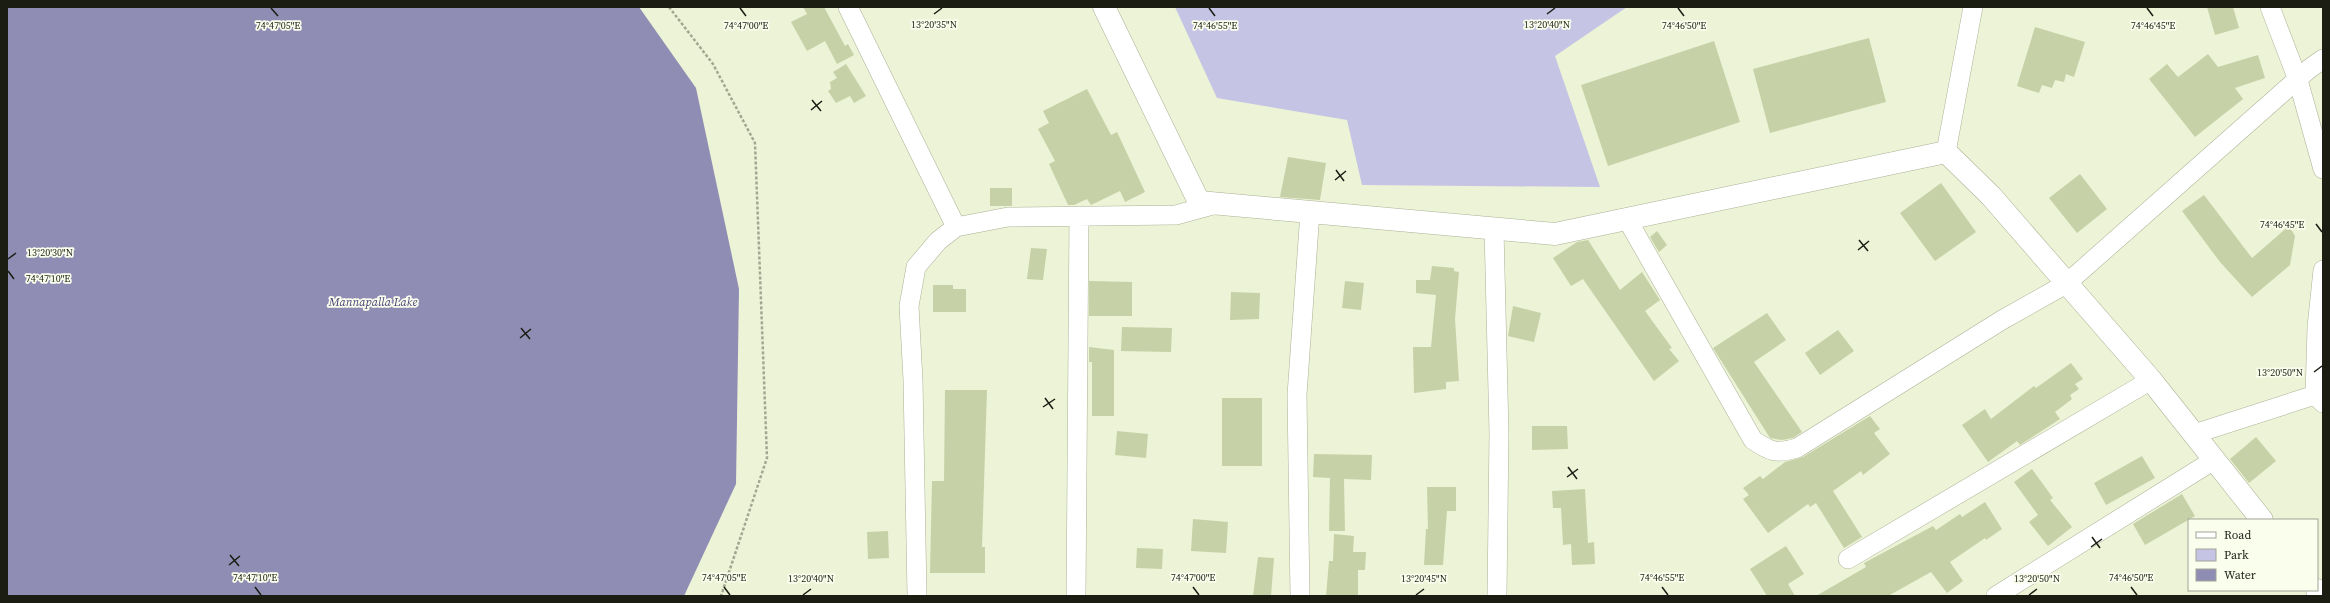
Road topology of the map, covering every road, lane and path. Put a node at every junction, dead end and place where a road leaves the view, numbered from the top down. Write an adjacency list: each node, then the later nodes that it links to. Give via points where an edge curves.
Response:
1 (669, 7): 24 (path, via 713,64 755,143 767,458)
2 (848, 7): 14 (street)
3 (1104, 7): 10 (street, via 1198,202)
4 (1973, 7): 8 (street)
5 (2270, 7): 7 (street)
6 (2323, 59): 7 (street)
7 (2298, 80): 9 (street); 17 (street)
8 (1946, 152): 13 (street); 17 (street, via 1991,196)
9 (2323, 169)
10 (1216, 204): 11 (street); 12 (street, via 1176,215)
11 (1310, 212): 15 (street); 27 (street, via 1297,395)
12 (1079, 216): 14 (street, via 1008,217); 26 (street)
13 (1627, 219): 15 (street, via 1555,234); 17 (street, via 1753,440 1767,450 1780,452 1797,448 2002,320)
14 (956, 227): 25 (street, via 938,241 916,267 909,306 914,380)
15 (1494, 229): 28 (street, via 1499,433)
16 (2323, 270): 19 (street, via 2317,327)
17 (2066, 284): 18 (street)
18 (2151, 380): 20 (street); 23 (street)
19 (2319, 399): 20 (street)
20 (2194, 434): 21 (street)
21 (2214, 460): 22 (street); 29 (street)
22 (2261, 519)
23 (1848, 559)
24 (721, 596)
25 (917, 596)
26 (1076, 596)
27 (1300, 596)
28 (1497, 596)
29 (1996, 596)

